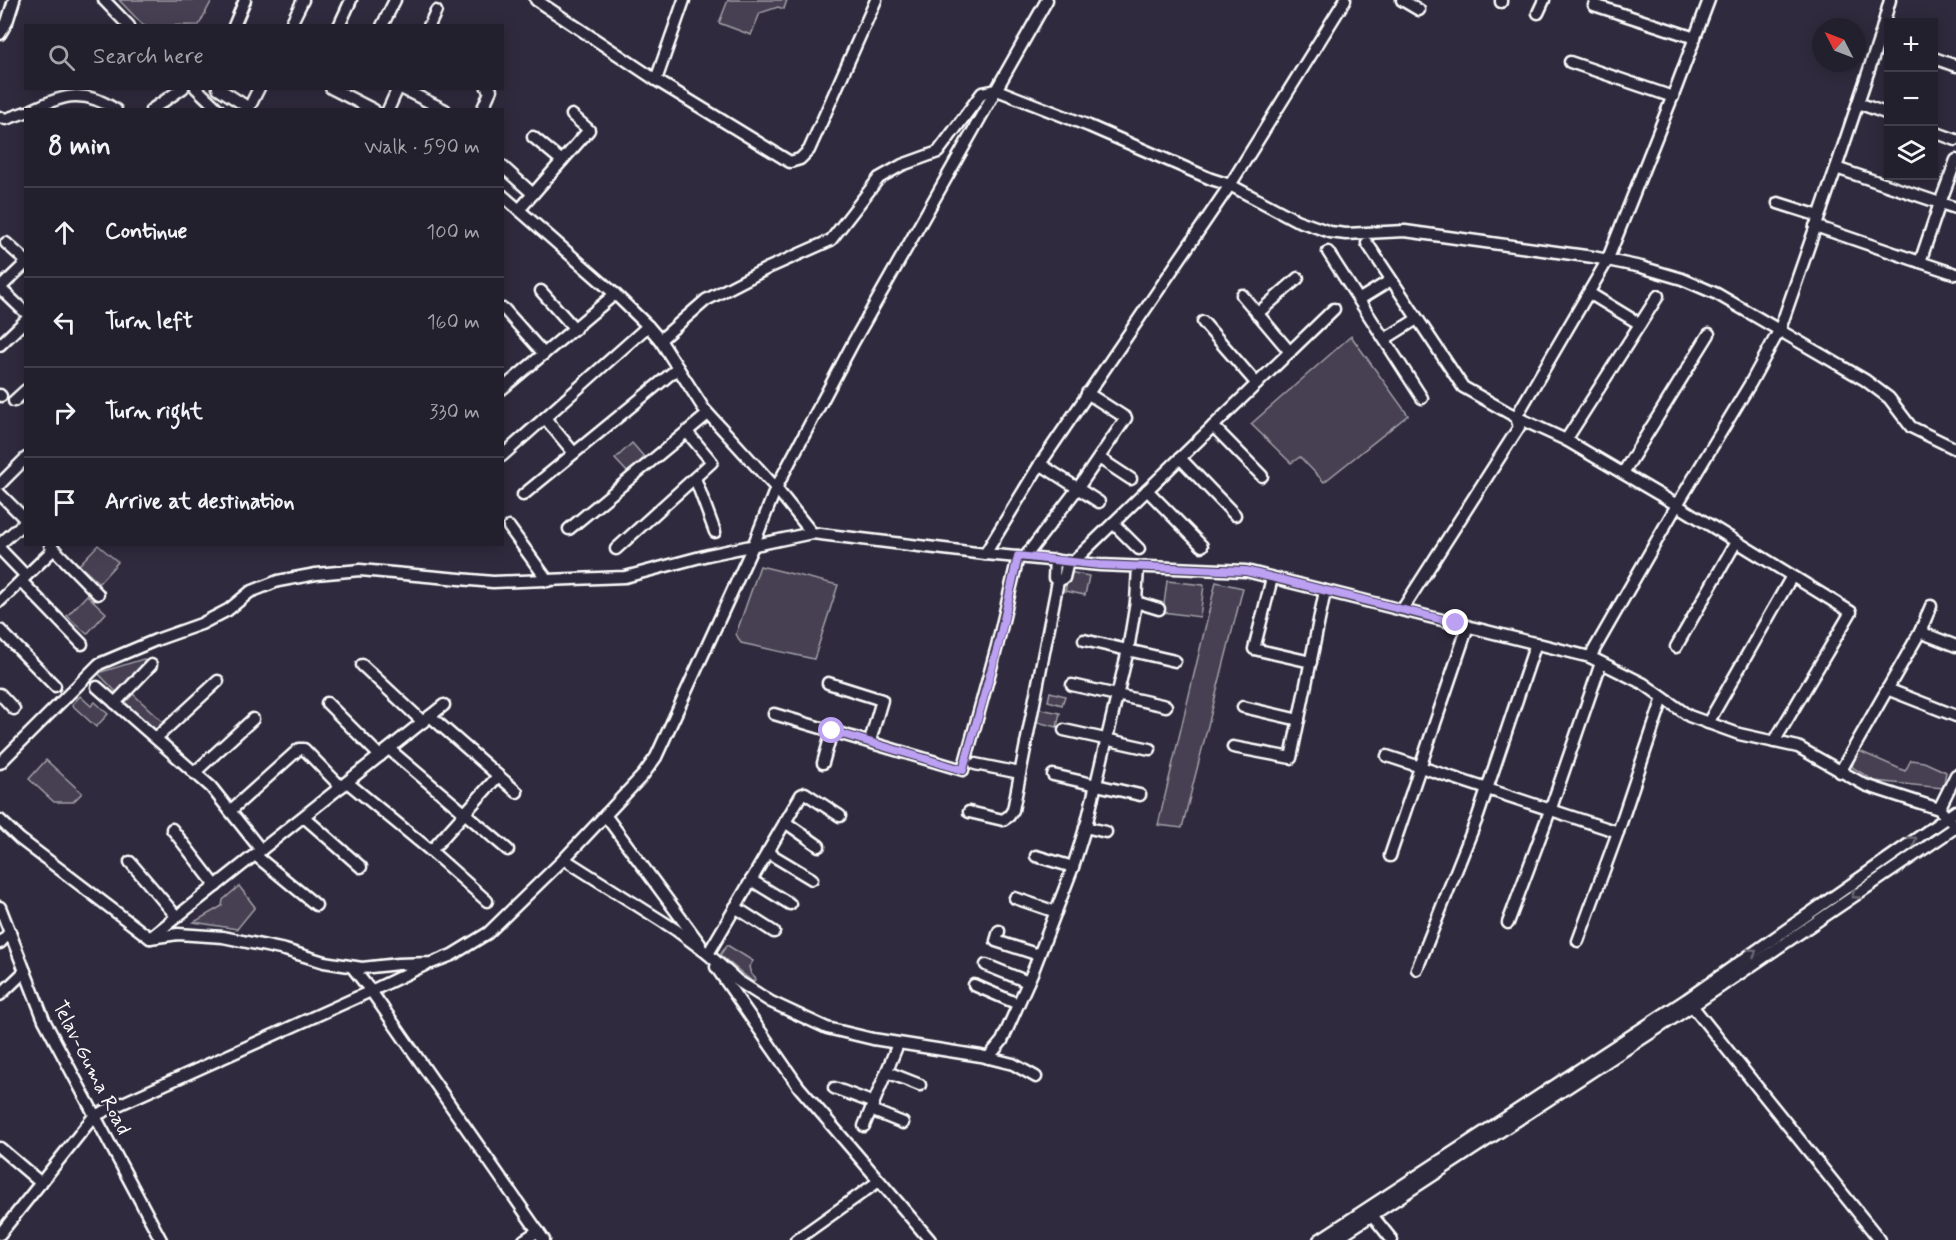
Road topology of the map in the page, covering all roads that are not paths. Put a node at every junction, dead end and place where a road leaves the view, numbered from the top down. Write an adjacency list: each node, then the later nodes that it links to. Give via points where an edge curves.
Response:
1 (14, 0): 27 (street)
2 (104, 0): 21 (street)
3 (245, 0): 22 (street)
4 (303, 0): 23 (street)
5 (351, 0): 24 (street)
6 (395, 0): 25 (street)
7 (536, 0): 33 (street)
8 (684, 0): 33 (street)
9 (876, 0): 33 (street, via 810,150 800,159 790,162)
10 (1047, 0): 42 (street)
11 (1345, 0): 66 (street)
12 (1402, 0): 17 (street)
13 (1544, 0): 19 (street)
14 (1709, 0): 28 (street)
15 (1890, 0): 20 (street)
16 (1594, 4): 28 (street)
17 (1419, 10)
18 (436, 11): 26 (street)
19 (1538, 13)
20 (1887, 18)
21 (127, 24)
22 (235, 24)
23 (291, 24)
24 (340, 24)
25 (383, 24)
26 (430, 24)
27 (0, 34)
28 (1695, 38): 43 (street)
29 (1884, 41): 44 (street)
30 (1938, 59): 32 (street)
31 (1570, 62): 43 (street)
32 (1956, 66)
33 (656, 80)
34 (180, 90): 48 (street)
35 (197, 90): 45 (street)
36 (221, 90): 49 (street)
37 (258, 90): 50 (street)
38 (335, 90): 51 (street)
39 (399, 90): 52 (street)
40 (404, 90): 53 (street)
41 (490, 90): 54 (street)
42 (997, 90): 66 (street); 103 (street, via 982,93 938,152 879,178 831,240 706,300); 132 (street)
43 (1672, 98): 78 (street)
44 (1858, 102): 55 (street); 65 (street)
45 (207, 105)
46 (36, 108): 47 (street, via 79,94 102,100)
47 (113, 108)
48 (154, 108)
49 (249, 108)
50 (249, 108)
51 (370, 108)
52 (389, 108)
53 (442, 108)
54 (483, 108)
55 (1884, 112)
56 (24, 113): 58 (street, via 6,119)
57 (572, 115): 63 (street, via 589,130)
58 (0, 117)
59 (1938, 134): 61 (street)
60 (532, 137): 63 (street)
61 (1956, 141)
62 (1956, 160): 70 (street)
63 (562, 161): 67 (street)
64 (504, 168): 67 (street)
65 (1836, 168): 70 (street); 73 (street)
66 (1230, 185): 78 (street, via 1296,220 1330,232 1405,231); 111 (street)
67 (533, 194): 72 (street)
68 (504, 197): 72 (street)
69 (1778, 203): 73 (street)
70 (1940, 203): 71 (street); 79 (street)
71 (1956, 208)
72 (519, 210): 86 (street)
73 (1817, 221): 79 (street); 100 (street)
74 (6, 243): 77 (street)
75 (1367, 243): 83 (street)
76 (1328, 252): 89 (street)
77 (24, 260)
78 (1607, 261): 85 (street); 100 (street, via 1682,279)
79 (1920, 262): 81 (street)
80 (24, 264): 92 (street, via 0,288)
81 (1956, 274)
82 (1298, 278): 93 (street)
83 (1391, 280): 89 (street); 94 (street)
84 (541, 291): 99 (street)
85 (1588, 293): 97 (street); 115 (street)
86 (615, 294): 98 (street); 99 (street)
87 (1242, 295): 93 (street)
88 (1658, 296): 97 (street)
89 (1360, 299): 102 (street)
90 (504, 309): 106 (street)
91 (1334, 309): 105 (street)
92 (24, 311)
93 (1257, 314): 105 (street)
94 (1417, 319): 102 (street); 115 (street, via 1463,387)
95 (24, 322): 104 (street)
96 (1203, 322): 108 (street)
97 (1640, 324): 119 (street)
98 (648, 326): 103 (street); 116 (street)
99 (575, 329): 106 (street)
100 (1780, 329): 120 (street, via 1881,391 1911,427); 138 (street)
101 (1709, 334): 127 (street)
102 (1385, 339): 112 (street)
103 (660, 340): 107 (street)
104 (0, 343)
105 (1290, 352): 108 (street)
106 (544, 354): 109 (street)
107 (678, 368): 114 (street); 121 (street)
108 (1257, 384): 117 (street)
109 (507, 386)
110 (24, 392): 113 (street)
111 (1087, 393): 123 (street, via 1126,418); 126 (street)
112 (1422, 398)
113 (14, 401)
114 (708, 414): 118 (street); 132 (street)
115 (1516, 417): 119 (street); 171 (street, via 1519,427 1512,440)
116 (545, 418): 121 (street); 122 (street)
117 (1213, 426): 124 (street); 128 (street)
118 (687, 432): 129 (street, via 712,462); 144 (street)
119 (1566, 440): 127 (street)
120 (1956, 449)
121 (574, 453): 136 (street)
122 (504, 454)
123 (1099, 458): 130 (street); 133 (street)
124 (1180, 458): 134 (street); 139 (street)
125 (24, 460): 131 (street)
126 (1040, 464): 133 (street); 155 (street)
127 (1623, 473): 138 (street)
128 (1262, 476)
129 (694, 478): 145 (street); 153 (street)
130 (1131, 479)
131 (0, 484)
132 (776, 488): 146 (street); 149 (street)
133 (1078, 488): 137 (street); 156 (street)
134 (1147, 490): 142 (street); 150 (street)
135 (0, 494): 140 (street)
136 (523, 495)
137 (1099, 502)
138 (1677, 505): 147 (street); 181 (street)
139 (1235, 515)
140 (24, 519)
141 (24, 523): 148 (street)
142 (1113, 523): 154 (street); 158 (street)
143 (509, 527): 163 (street)
144 (569, 529)
145 (715, 532)
146 (812, 533): 149 (street); 155 (street)
147 (1736, 542): 160 (street); 178 (street)
148 (0, 544)
149 (753, 546): 163 (street, via 626,577); 238 (street, via 659,751 643,775)
150 (1202, 546)
151 (52, 547): 161 (street); 166 (street)
152 (0, 549): 161 (street)
153 (616, 549)
154 (1139, 549)
155 (985, 554): 156 (street)
156 (1022, 557): 157 (street); 212 (street, via 963,770)
157 (1055, 560): 158 (street); 164 (street, via 1054,578)
158 (1071, 561): 159 (street); 164 (street, via 1064,578)
159 (1138, 567): 162 (street, via 1246,571); 168 (street)
160 (1792, 576): 207 (street); 213 (street, via 1851,612)
161 (23, 578): 167 (street); 177 (street)
162 (1272, 578): 165 (street); 183 (street, via 1254,649)
163 (548, 581): 218 (street, via 493,582 360,570 278,582 250,592 228,610 201,624 99,664)
164 (1058, 581): 224 (street)
165 (1325, 591): 171 (street); 183 (street)
166 (98, 594)
167 (0, 600)
168 (1136, 602): 170 (street); 180 (street)
169 (1931, 606): 174 (street)
170 (1159, 609)
171 (1402, 610): 172 (street)
172 (1468, 626): 176 (street); 221 (street)
173 (0, 630): 190 (street)
174 (1920, 632): 179 (street); 192 (street)
175 (1084, 640): 180 (street)
176 (1536, 643): 181 (street); 230 (street)
177 (82, 644)
178 (1676, 646)
179 (1956, 646)
180 (1128, 650): 182 (street); 194 (street)
181 (1590, 657): 184 (street)
182 (1175, 661)
183 (1311, 662): 206 (street)
184 (1601, 663): 195 (street); 233 (street)
185 (151, 665): 196 (street)
186 (362, 665): 205 (street)
187 (218, 681): 210 (street)
188 (828, 683): 212 (street, via 882,700)
189 (1072, 685): 194 (street)
190 (55, 686)
191 (97, 687): 196 (street)
192 (1887, 689): 203 (street); 222 (street)
193 (0, 694): 201 (street)
194 (1117, 696): 199 (street); 211 (street)
195 (1663, 698): 207 (street, via 1689,716); 247 (street)
196 (115, 703): 210 (street)
197 (327, 703): 216 (street)
198 (444, 705): 205 (street)
199 (1166, 706)
200 (1243, 707): 206 (street)
201 (14, 709)
202 (774, 714): 209 (street)
203 (1956, 716)
204 (253, 719): 223 (street)
205 (427, 719): 216 (street); 227 (street)
206 (1299, 720): 214 (street, via 1291,758)
207 (1708, 723): 213 (street)
208 (1064, 730): 211 (street)
209 (832, 731): 212 (street); 219 (street)
210 (156, 738): 223 (street)
211 (1107, 740): 215 (street); 229 (street)
212 (870, 741)
213 (1774, 741): 222 (street, via 1798,747)
214 (1233, 747)
215 (1150, 749)
216 (385, 752): 228 (street); 237 (street)
217 (1387, 756): 221 (street)
218 (0, 763)
219 (823, 763)
220 (975, 764): 224 (street)
221 (1421, 766): 230 (street); 254 (street)
222 (1840, 771): 236 (street, via 1864,785)
223 (194, 773): 234 (street)
224 (1020, 773): 235 (street, via 1009,816 1003,820)
225 (1053, 775): 229 (street)
226 (1956, 775): 236 (street)
227 (498, 776): 231 (street); 237 (street)
228 (344, 784): 234 (street, via 304,749 299,749); 240 (street); 250 (street)
229 (1096, 785): 232 (street); 243 (street)
230 (1488, 788): 233 (street); 282 (street)
231 (517, 792)
232 (1140, 795)
233 (1551, 808): 247 (street); 270 (street)
234 (230, 811): 252 (street)
235 (969, 812)
236 (1947, 812): 244 (street); 288 (street, one-way to 236)
237 (465, 813): 249 (street); 250 (street)
238 (605, 815): 255 (street); 277 (street)
239 (840, 816): 242 (street, via 805,793)
240 (304, 817): 252 (street); 257 (street)
241 (0, 820): 274 (street)
242 (785, 822): 248 (street); 251 (street)
243 (1085, 827): 246 (street); 258 (street)
244 (1956, 827): 288 (street, one-way to 288)
245 (172, 829): 261 (street)
246 (1106, 832)
247 (1618, 832): 275 (street)
248 (819, 846)
249 (508, 850)
250 (431, 851): 263 (street)
251 (767, 852): 259 (street); 260 (street)
252 (258, 853): 261 (street); 265 (street)
253 (1036, 856): 258 (street)
254 (1390, 856)
255 (564, 859): 277 (street); 279 (street, via 488,933)
256 (130, 862): 269 (street)
257 (361, 867)
258 (1073, 867): 268 (street)
259 (812, 879)
260 (751, 880): 264 (street); 267 (street)
261 (216, 886): 269 (street)
262 (1015, 898): 268 (street)
263 (487, 901)
264 (790, 904)
265 (316, 905)
266 (0, 906): 272 (street, Telav-Guma Road)
267 (735, 907): 273 (street); 277 (street)
268 (1056, 912): 278 (street)
269 (177, 917): 274 (street)
270 (1508, 923)
271 (999, 931): 278 (street, via 996,941)
272 (10, 932): 276 (street); 283 (street, Telav-Guma Road)
273 (774, 932)
274 (150, 938): 281 (street, via 178,934 223,937)
275 (1578, 941)
276 (0, 943)
277 (708, 954): 290 (street, via 738,981 771,1002 827,1028); 301 (street, via 799,1087)
278 (1039, 956): 284 (street)
279 (431, 963): 281 (street); 286 (street)
280 (986, 964): 284 (street)
281 (352, 967): 286 (street)
282 (1417, 969)
283 (25, 971): 287 (street); 297 (street, Telav-Guma Road, via 44,1020)
284 (1028, 982): 289 (street)
285 (974, 985): 289 (street)
286 (371, 991): 297 (street); 305 (street)
287 (0, 995)
288 (1689, 1003): 303 (street); 313 (street)
289 (1018, 1004): 291 (street, via 1002,1041)
290 (898, 1044): 291 (street); 292 (street)
291 (988, 1058): 293 (street, via 1013,1064)
292 (887, 1072): 294 (street); 296 (street)
293 (1036, 1077)
294 (920, 1086)
295 (834, 1088): 296 (street)
296 (872, 1106): 298 (street); 299 (street)
297 (94, 1116): 302 (street); 306 (street, Telav-Guma Road)
298 (903, 1124)
299 (864, 1126)
300 (0, 1148): 302 (street)
301 (879, 1181): 308 (street); 309 (street)
302 (41, 1183): 304 (street)
303 (1369, 1212): 310 (street); 311 (street); 312 (street)
304 (0, 1234)
305 (541, 1235): 307 (street)
306 (161, 1240)
307 (524, 1240)
308 (796, 1240)
309 (930, 1240)
310 (1319, 1240)
311 (1334, 1240)
312 (1392, 1240)
313 (1880, 1240)

